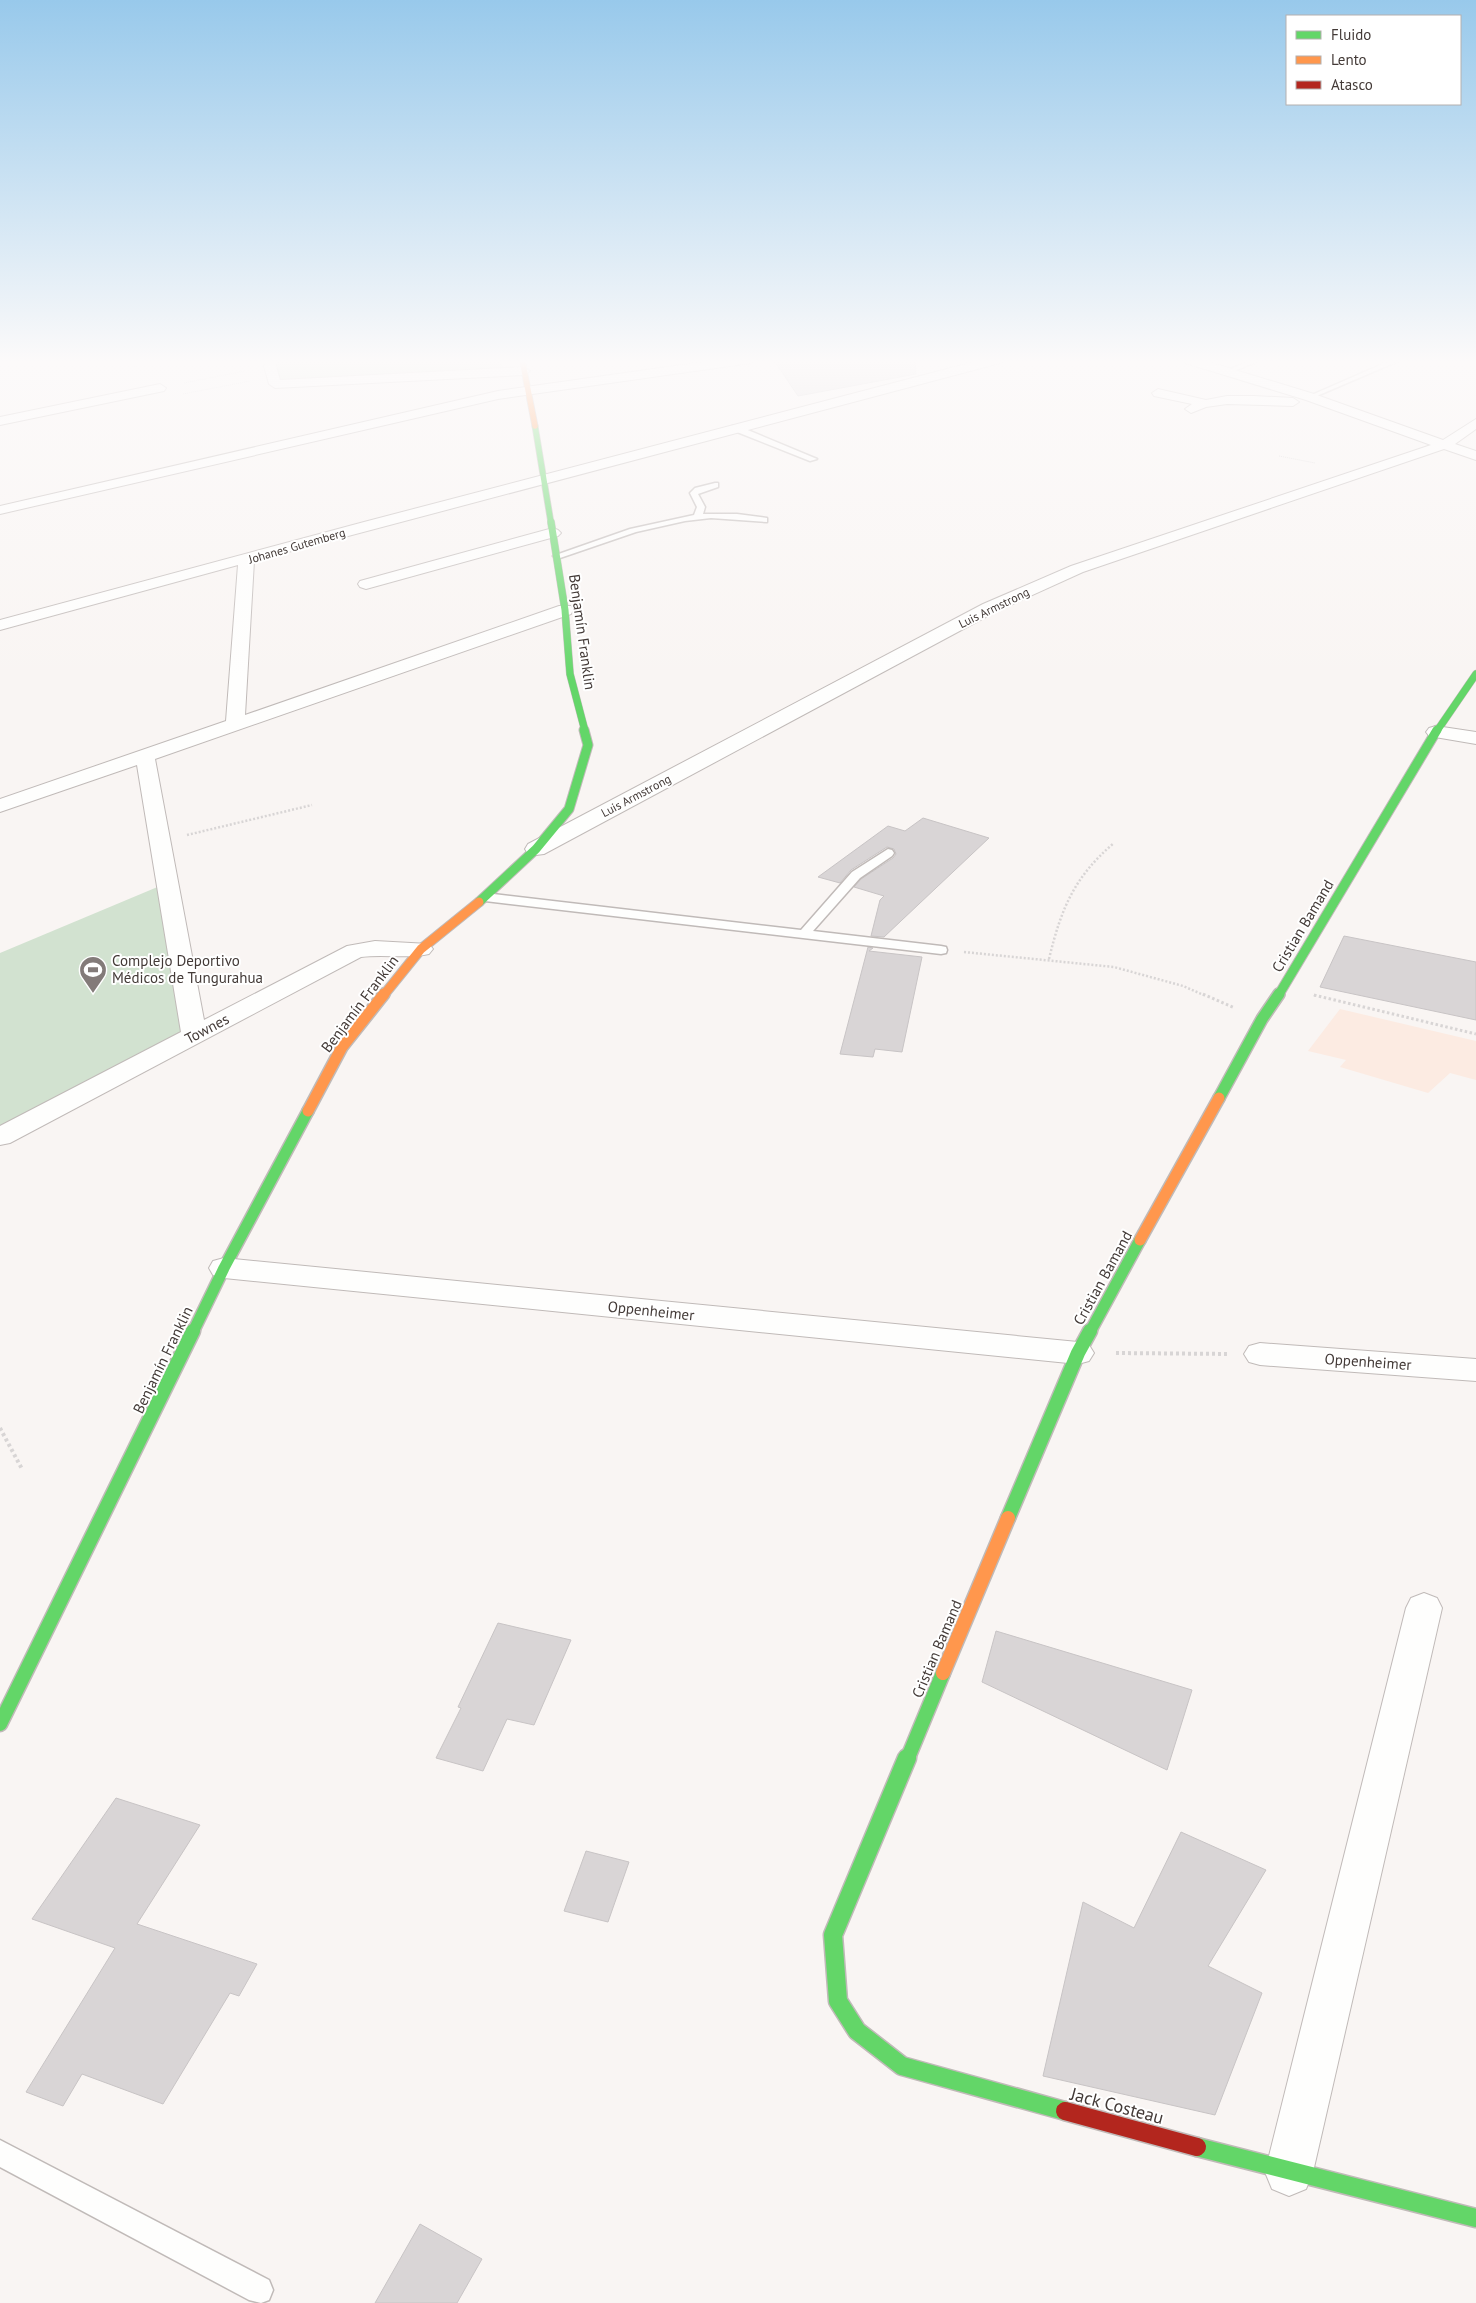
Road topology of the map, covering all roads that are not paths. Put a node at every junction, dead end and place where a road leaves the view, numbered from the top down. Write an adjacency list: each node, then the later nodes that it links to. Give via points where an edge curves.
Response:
1 (186, 466): 7 (street)
2 (543, 466): 5 (street, Benjamín Franklin)
3 (595, 466): 5 (street, Johanes Gutemberg)
4 (1379, 466): 22 (street, Luis Armstrong, via 1077,570 989,608)
5 (546, 480): 10 (street, Benjamín Franklin); 12 (street, Johanes Gutemberg)
6 (715, 485): 8 (lane, via 694,493 701,507)
7 (0, 510)
8 (698, 516): 9 (lane, via 734,514); 11 (lane, via 645,527)
9 (764, 520)
10 (553, 532): 11 (street, Benjamín Franklin); 13 (street)
11 (557, 556): 14 (street, Benjamín Franklin)
12 (246, 560): 15 (street, Johanes Gutemberg); 17 (street)
13 (366, 584)
14 (565, 610): 17 (street); 22 (street, Benjamín Franklin, via 570,674 588,745 569,809)
15 (0, 625)
16 (1476, 674): 18 (street, Cristian Bamand)
17 (235, 725): 20 (street)
18 (1436, 732): 19 (street); 31 (street, Cristian Bamand, via 1262,1019)
19 (1476, 738)
20 (145, 756): 21 (street); 28 (street)
21 (0, 806)
22 (536, 849): 24 (street, Benjamín Franklin)
23 (888, 854): 25 (lane, via 856,875)
24 (485, 897): 25 (lane); 26 (street, Benjamín Franklin)
25 (804, 934): 27 (lane)
26 (421, 949): 28 (street, Townes, via 354,951); 30 (street, Benjamín Franklin, via 342,1047)
27 (941, 950)
28 (194, 1036): 29 (street, Townes)
29 (0, 1137)
30 (224, 1268): 31 (street, Oppenheimer); 35 (street, Benjamín Franklin)
31 (1078, 1353): 36 (street, Cristian Bamand)
32 (1260, 1354): 33 (street, Oppenheimer)
33 (1476, 1370)
34 (1424, 1608): 38 (street)
35 (0, 1724)
36 (833, 1936): 38 (street, Jack Costeau, via 838,2001 857,2031 902,2066)
37 (0, 2154): 40 (lane)
38 (1289, 2172): 39 (street, Jack Costeau)
39 (1476, 2218)
40 (259, 2290)

